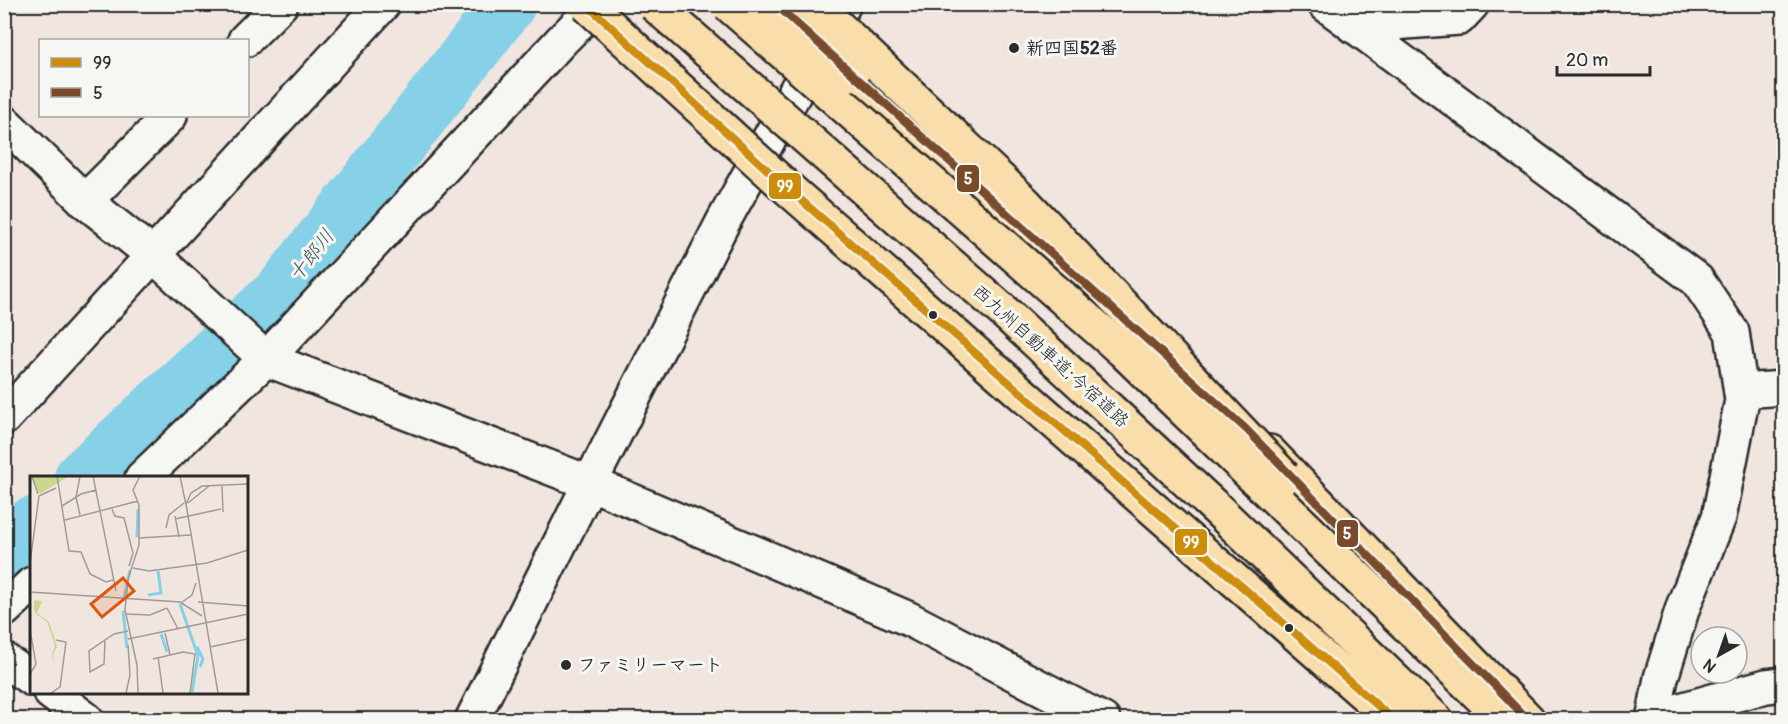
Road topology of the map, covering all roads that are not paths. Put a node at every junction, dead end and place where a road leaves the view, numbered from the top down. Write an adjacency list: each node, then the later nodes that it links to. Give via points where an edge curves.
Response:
1 (281, 4): 13 (street)
2 (383, 4): 17 (street)
3 (586, 4): 33 (highway, bridge, via 784,185)
4 (598, 4): 18 (street)
5 (654, 4): 34 (highway, 西九州自動車道;今宿道路, bridge, via 1001,309 1209,501)
6 (728, 4): 35 (highway, bridge, via 1122,350)
7 (775, 4): 37 (highway, bridge, via 1246,429)
8 (814, 4): 36 (highway, bridge, via 1025,203)
9 (843, 4): 23 (street, via 723,222)
10 (1325, 4): 12 (street)
11 (1472, 4): 12 (street, via 1459,18)
12 (1353, 26): 20 (street, via 1697,280 1732,332)
13 (246, 39)
14 (169, 117): 16 (street)
15 (6, 125): 16 (street)
16 (86, 201): 17 (street)
17 (153, 255): 18 (street); 21 (street)
18 (262, 356): 22 (street); 23 (street)
19 (1784, 388): 20 (street)
20 (1741, 391): 38 (street, via 1719,517 1683,607 1661,678)
21 (4, 418)
22 (144, 476)
23 (590, 483): 31 (street); 32 (street, via 909,619)
24 (30, 586): 25 (street)
25 (4, 610)
26 (4, 660): 27 (street)
27 (30, 678)
28 (1784, 684): 39 (street, via 1677,711)
29 (51, 694): 30 (street)
30 (87, 720)
31 (472, 720)
32 (1103, 720)
33 (1394, 720)
34 (1436, 720)
35 (1505, 720)
36 (1513, 720)
37 (1528, 720)
38 (1653, 720)
39 (1665, 720)

